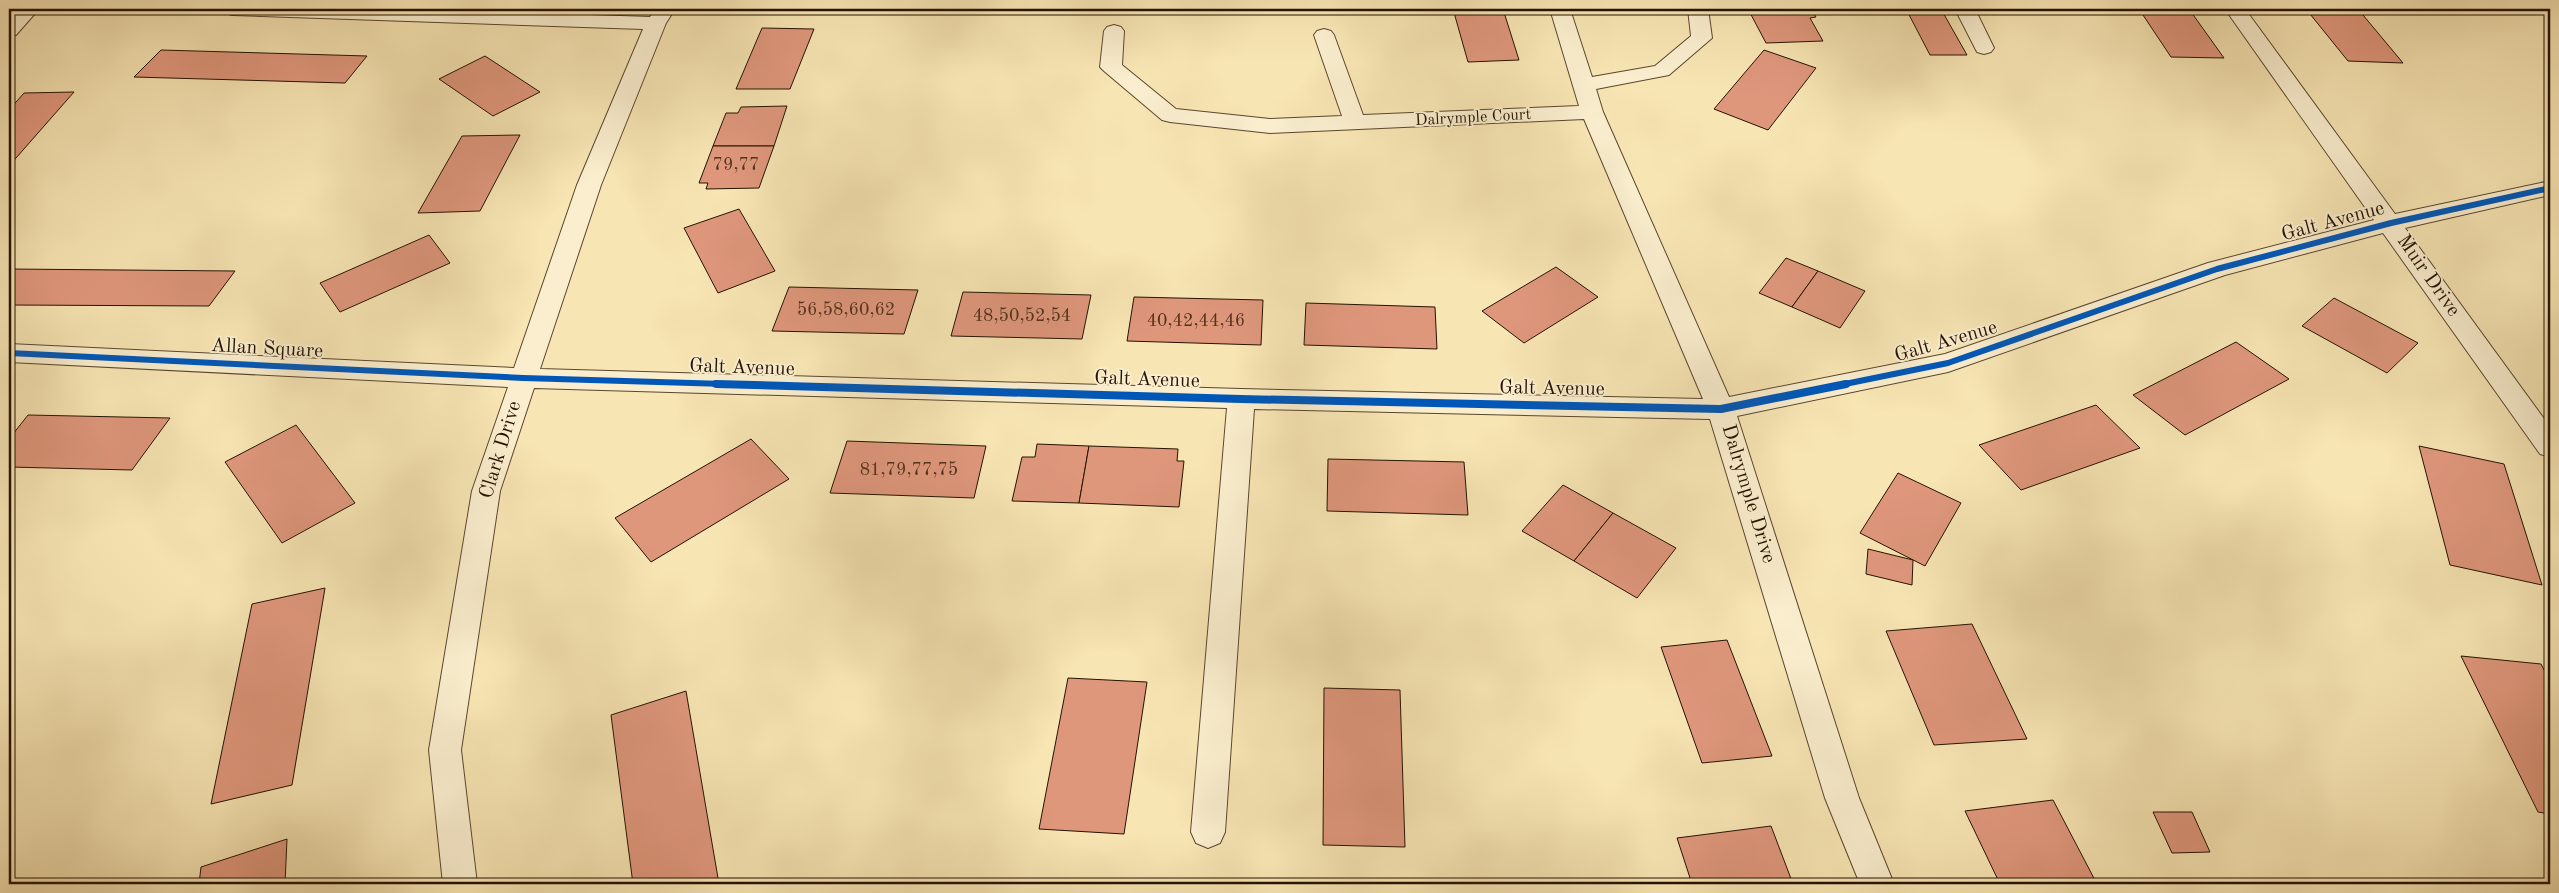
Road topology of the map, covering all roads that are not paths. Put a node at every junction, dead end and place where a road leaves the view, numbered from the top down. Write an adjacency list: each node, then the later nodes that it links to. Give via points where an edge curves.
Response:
1 (29, 9): 9 (street)
2 (232, 9): 7 (street)
3 (1560, 9): 12 (street, Dalrymple Drive)
4 (1698, 9): 12 (street, via 1702,38 1662,70)
5 (1965, 9): 11 (street)
6 (2235, 9): 16 (street, Muir Drive)
7 (661, 16): 18 (street, Clark Drive, via 589,185)
8 (1114, 31): 14 (street, Dalrymple Court, via 1111,67 1170,114 1270,126)
9 (9, 32)
10 (1324, 35): 14 (street)
11 (1984, 48)
12 (1585, 85): 13 (street, Dalrymple Drive)
13 (1592, 112): 14 (street, Dalrymple Court); 20 (street, Dalrymple Drive)
14 (1355, 123)
15 (2550, 188): 16 (street, Galt Avenue)
16 (2391, 223): 20 (street, Galt Avenue, via 2217,269 1948,363); 21 (street, Muir Drive)
17 (9, 352): 18 (street, Allan Square)
18 (523, 378): 19 (street, Galt Avenue); 23 (street, Clark Drive, via 486,492 445,750)
19 (1240, 399): 20 (street, Galt Avenue); 22 (street)
20 (1721, 408): 24 (street, Dalrymple Drive, via 1842,798)
21 (2550, 447)
22 (1208, 832)
23 (460, 884)
24 (1877, 884)

